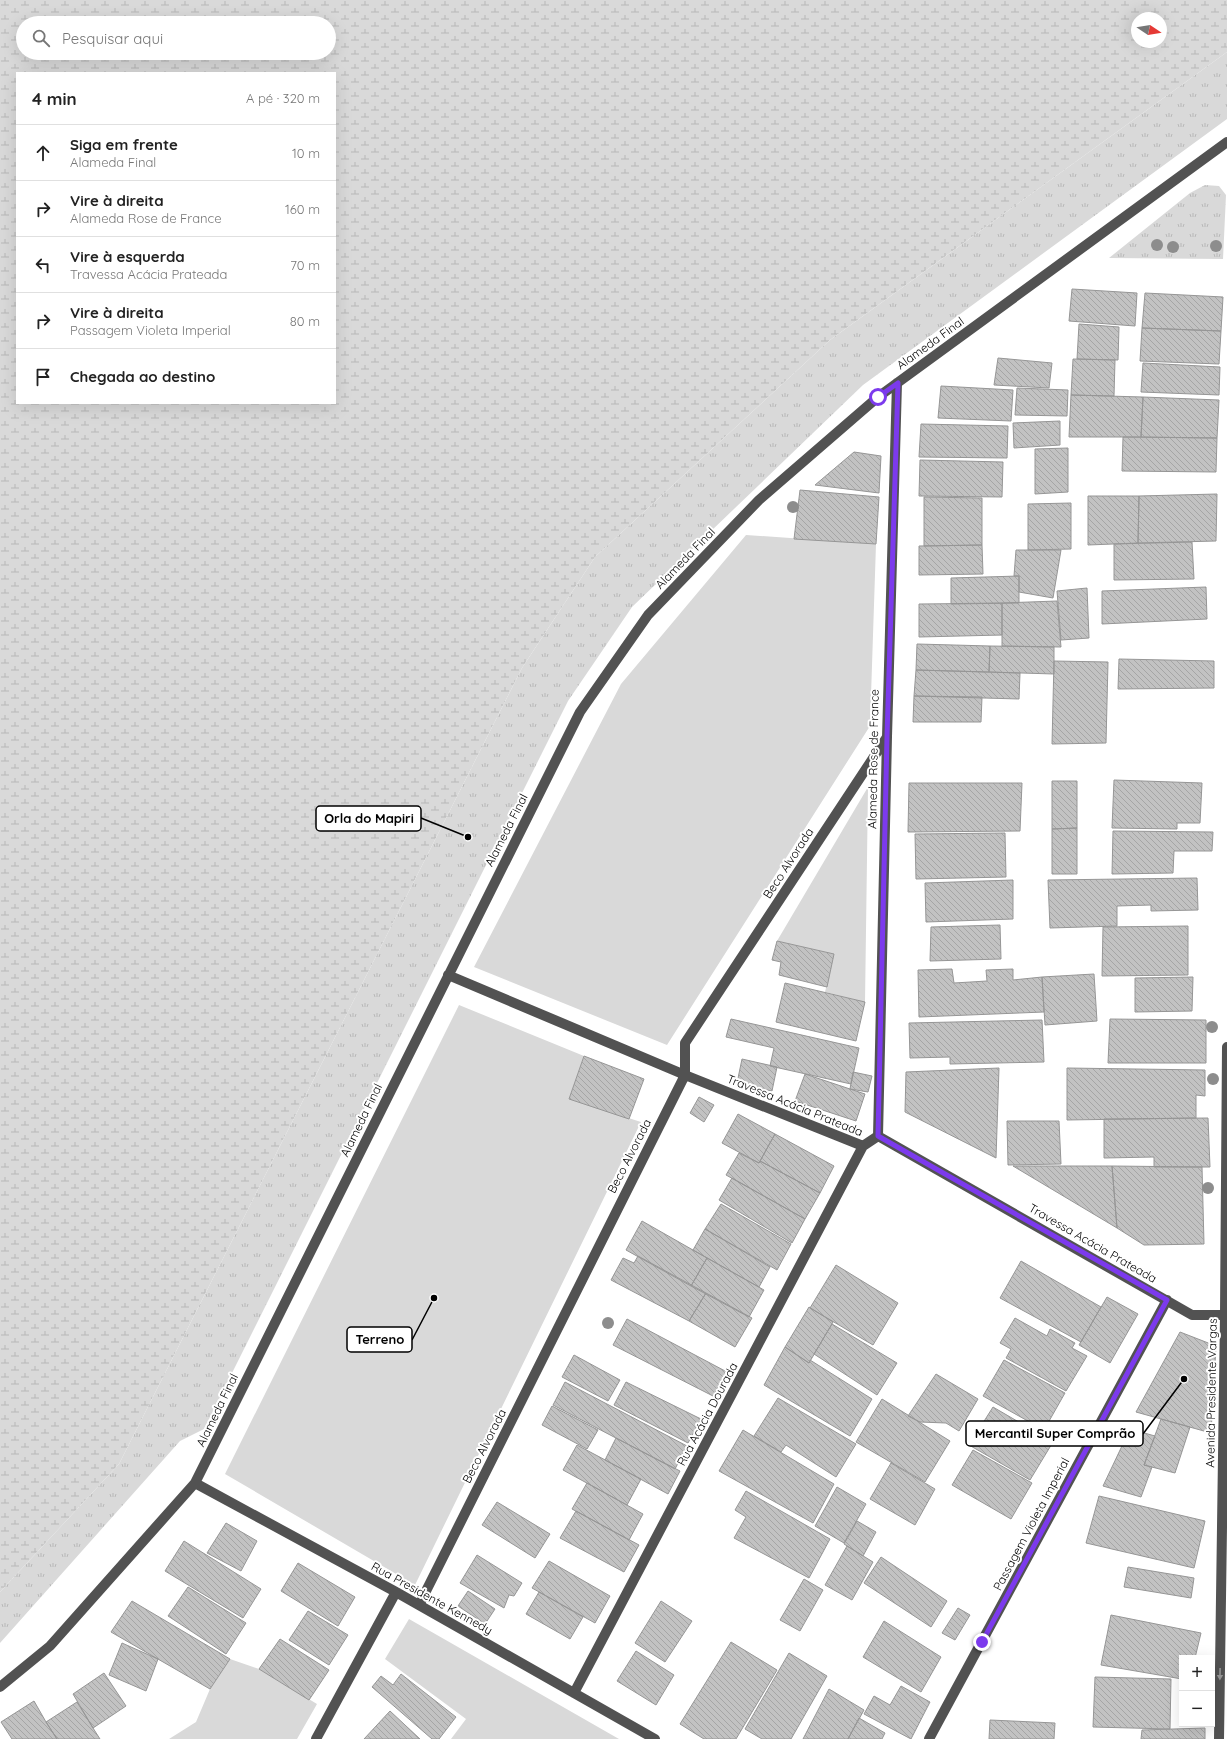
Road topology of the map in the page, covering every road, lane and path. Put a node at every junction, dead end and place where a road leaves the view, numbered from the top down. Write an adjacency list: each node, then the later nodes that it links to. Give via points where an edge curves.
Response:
1 (1227, 142): 2 (street, Alameda Final)
2 (898, 383): 3 (street, Alameda Rose de France); 4 (street, Alameda Final, via 878,397 759,500 648,615 580,712)
3 (887, 737): 6 (street, Beco Alvorada, via 685,1044); 7 (street, Alameda Rose de France)
4 (448, 976): 6 (street, Travessa Acácia Prateada); 12 (street, Alameda Final)
5 (1227, 1047): 8 (street, Avenida Presidente Vargas)
6 (685, 1075): 9 (street, Travessa Acácia Prateada); 14 (street, Beco Alvorada)
7 (878, 1136): 9 (street, Travessa Acácia Prateada); 10 (street, Travessa Acácia Prateada)
8 (1226, 1136): 11 (street, Avenida Presidente Vargas)
9 (863, 1146): 16 (street, Rua Acácia Dourada)
10 (1167, 1300): 11 (street, Travessa Acácia Prateada, via 1192,1315); 19 (street, Passagem Violeta Imperial)
11 (1225, 1315): 20 (street, Avenida Presidente Vargas, one-way to 20)
12 (195, 1483): 13 (street, Rua Presidente Kennedy); 15 (street, Alameda Final, via 50,1646)
13 (396, 1592): 14 (street, Rua Presidente Kennedy); 17 (street)
14 (419, 1605): 16 (street, Rua Presidente Kennedy)
15 (0, 1687)
16 (574, 1693): 18 (street, Rua Presidente Kennedy)
17 (316, 1739)
18 (656, 1739)
19 (929, 1739)
20 (1219, 1739)

